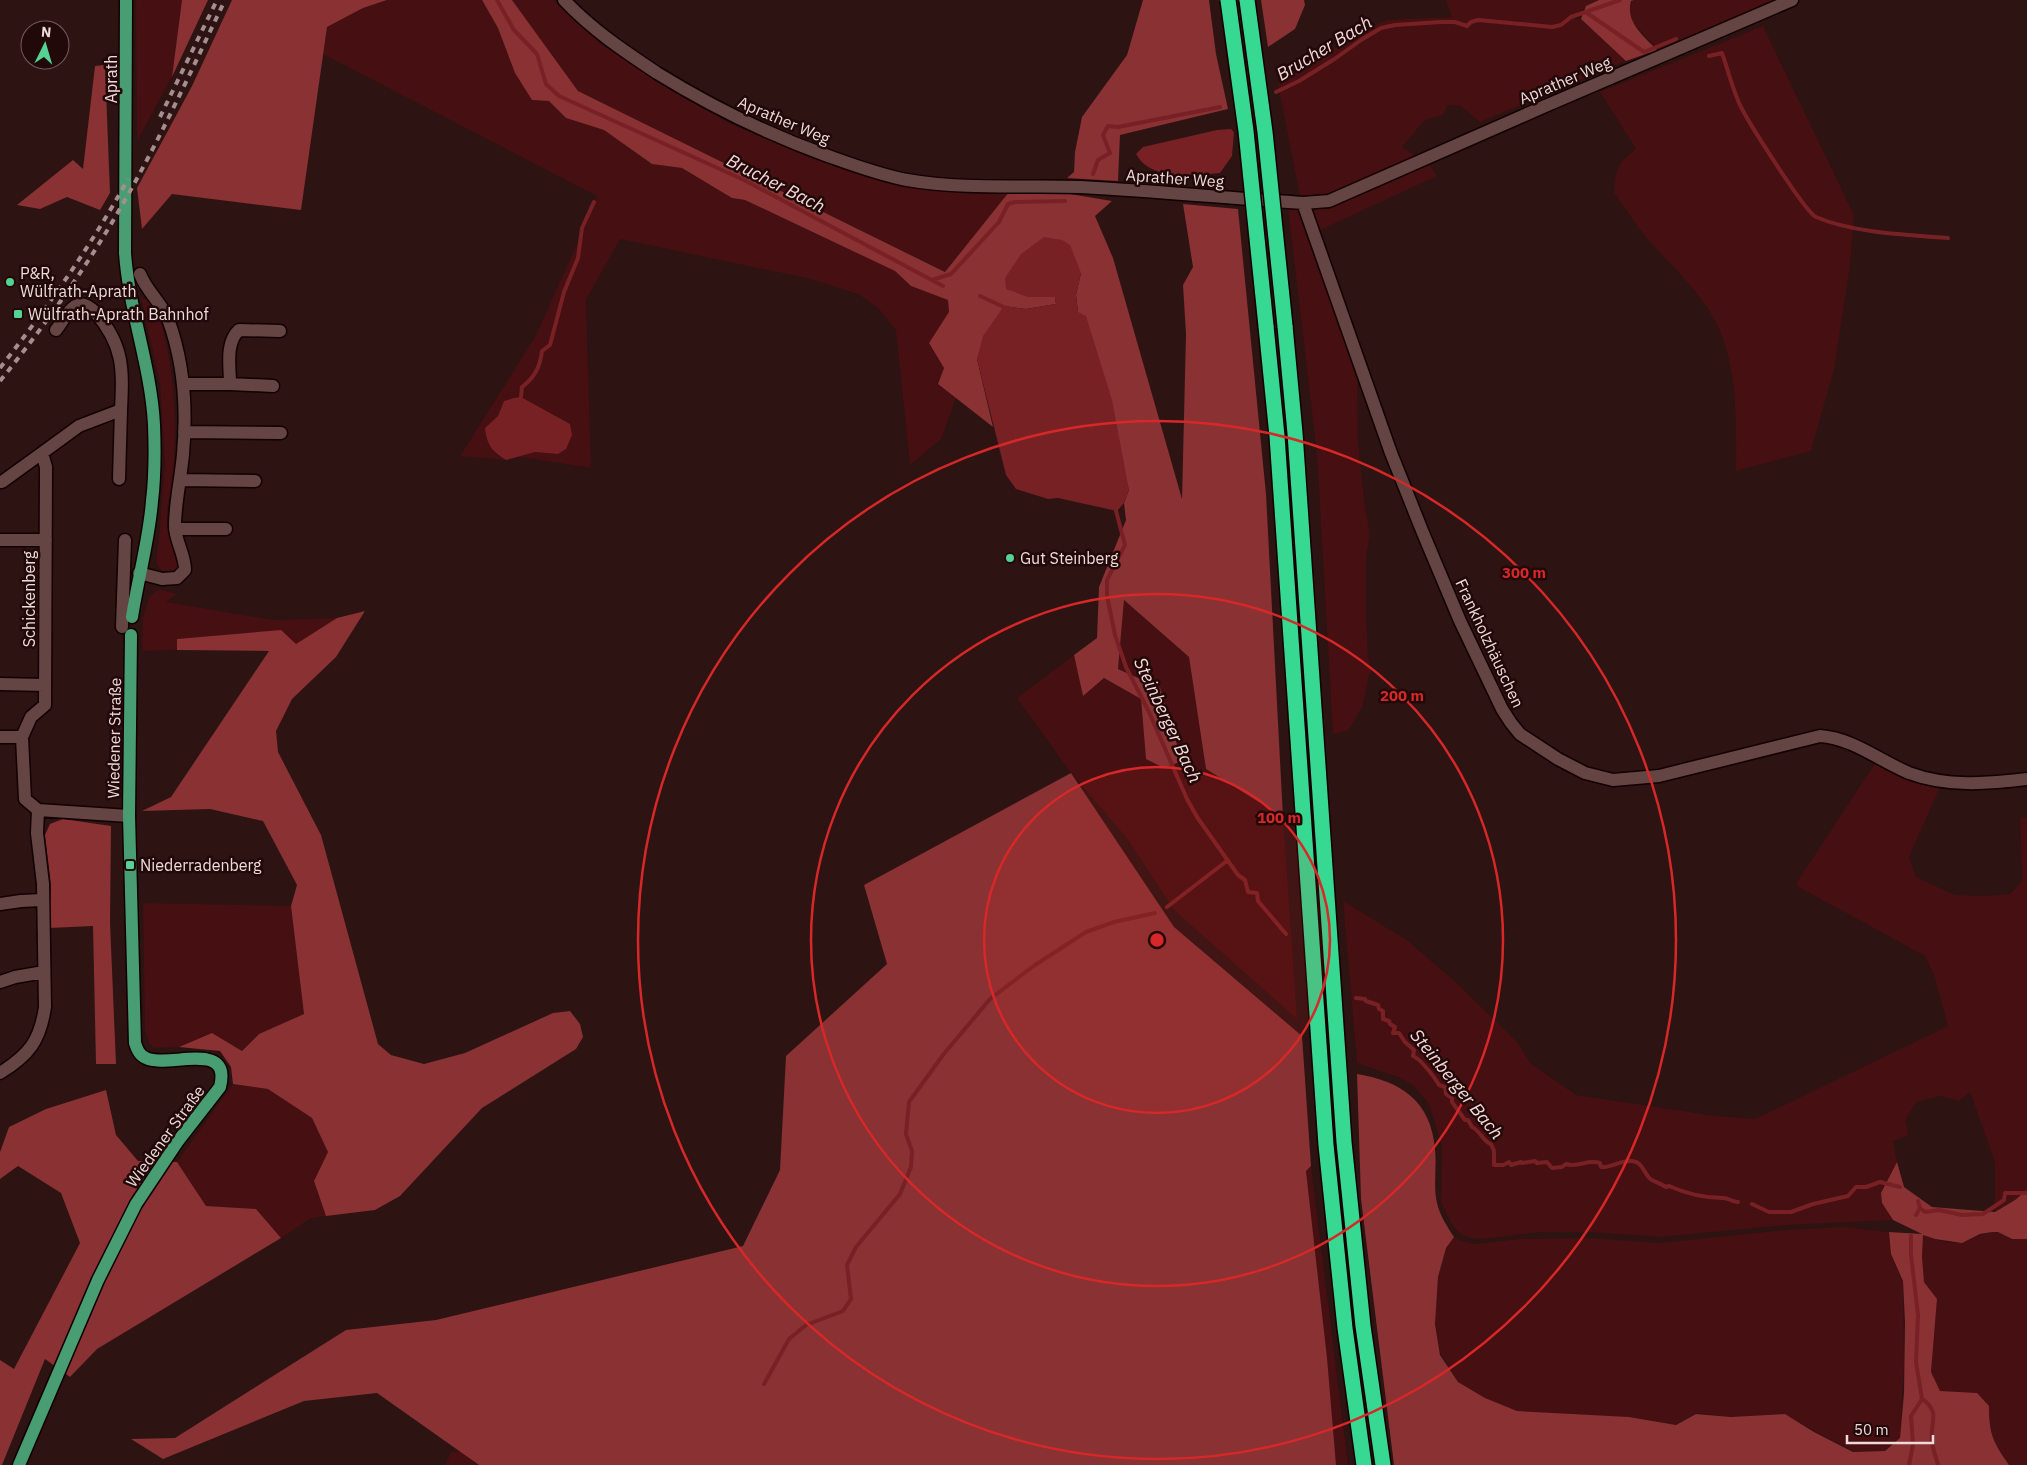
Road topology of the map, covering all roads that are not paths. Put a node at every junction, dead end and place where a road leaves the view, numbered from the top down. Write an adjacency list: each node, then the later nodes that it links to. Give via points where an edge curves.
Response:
1 (126, 0): 26 (main road, Aprath, via 126,270 145,353 154,424 152,501)
2 (564, 0): 6 (street, Aprather Weg, via 599,33 629,55 744,122 792,143 905,180 965,186 1082,187)
3 (1228, 0): 42 (highway, bridge, via 1246,131 1277,436 1326,1145 1345,1328)
4 (1247, 0): 43 (highway, bridge, via 1265,132 1295,433 1344,1142 1363,1326)
5 (1792, 0): 6 (street, Aprather Weg, via 1329,202)
6 (1303, 203): 33 (street, Frankholzhäuschen, via 1391,453 1423,533 1460,622 1502,709 1520,734 1585,773 1613,780 1659,776 1820,736 1845,741 1909,773 1936,781 1999,783)
7 (140, 274): 10 (street, via 168,318)
8 (56, 330): 13 (street, via 77,304 89,306 94,311 117,345 123,373)
9 (280, 331): 11 (street, via 239,330 232,337)
10 (183, 384): 11 (street); 14 (street)
11 (230, 384): 12 (street)
12 (273, 386)
13 (121, 410): 16 (street, via 79,426); 17 (street)
14 (184, 432): 15 (street); 18 (street)
15 (281, 433)
16 (42, 453): 20 (street); 24 (street, Schickenberg, via 46,467)
17 (119, 479)
18 (180, 480): 19 (street); 22 (street)
19 (255, 481)
20 (2, 482)
21 (226, 528): 22 (street)
22 (175, 529): 26 (street, via 185,559 185,570 177,578 162,579)
23 (0, 540): 24 (street)
24 (46, 540): 30 (street, Schickenberg)
25 (125, 540): 27 (street)
26 (139, 573): 27 (main road)
27 (127, 614): 28 (street)
28 (127, 631): 35 (main road, Wiedener Straße)
29 (0, 684): 30 (street)
30 (45, 685): 32 (street, Schickenberg, via 45,705 31,717)
31 (0, 737): 32 (street)
32 (22, 737): 34 (street, via 25,799)
33 (2027, 779)
34 (38, 810): 35 (street); 36 (street)
35 (129, 816): 41 (main road, Wiedener Straße, via 135,1043 146,1059 161,1062 203,1058 218,1065 222,1076 220,1086 136,1204 98,1280)
36 (42, 900): 37 (street); 38 (street)
37 (0, 904)
38 (44, 972): 39 (street); 40 (street, via 42,1026 36,1041)
39 (0, 982)
40 (0, 1073)
41 (19, 1465)
42 (1364, 1465)
43 (1384, 1465)

